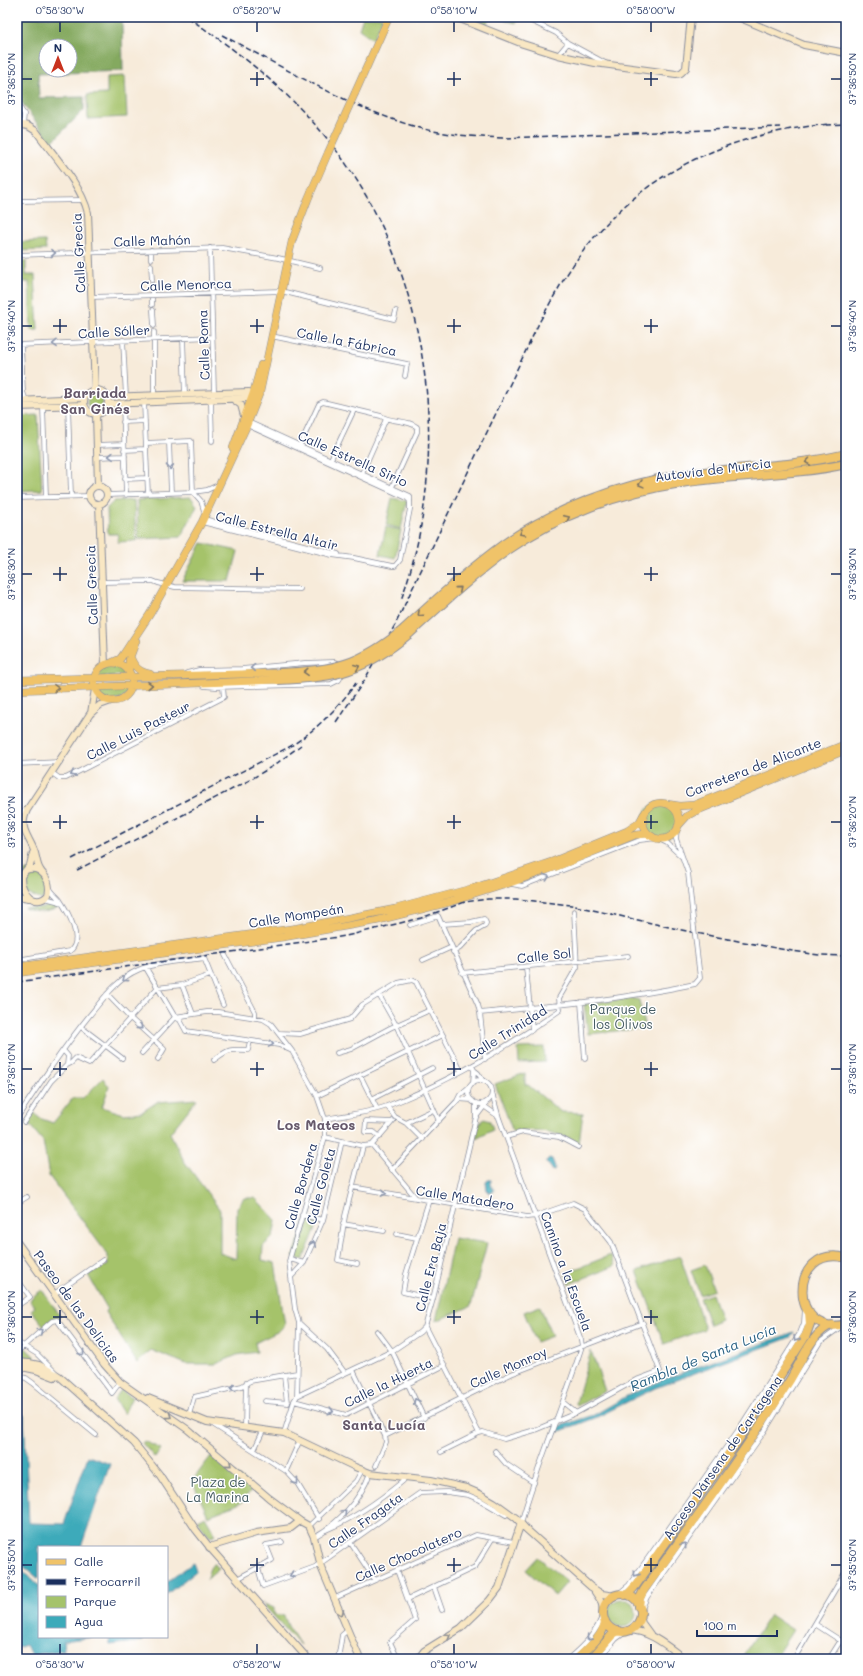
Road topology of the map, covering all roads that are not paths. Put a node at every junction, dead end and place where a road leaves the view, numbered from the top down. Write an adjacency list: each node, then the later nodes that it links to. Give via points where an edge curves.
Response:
1 (388, 17): 19 (main road, bridge, via 303,211)
2 (455, 17): 8 (street)
3 (522, 17): 6 (street, via 556,33)
4 (691, 17): 9 (street, via 686,68 681,73)
5 (738, 17): 7 (street, via 804,45)
6 (568, 43): 8 (street); 9 (street)
7 (846, 54)
8 (558, 55): 9 (street)
9 (611, 65)
10 (17, 104): 11 (street, via 24,114)
11 (20, 125): 12 (street, Calle Grecia, via 36,131)
12 (84, 200): 13 (street); 16 (street, Calle Grecia, via 88,213)
13 (17, 201)
14 (210, 248): 15 (street, Calle Mahón); 19 (street, Calle Mahón); 25 (street, Calle Roma)
15 (151, 250): 16 (street, Calle Mahón); 18 (street)
16 (90, 252): 17 (street, Calle Mahón, one-way to 16); 27 (street, Calle Grecia)
17 (17, 255)
18 (151, 259)
19 (287, 260): 21 (street, Calle Mahón); 24 (main road)
20 (151, 264): 22 (street)
21 (320, 268)
22 (152, 280)
23 (152, 286): 26 (street)
24 (281, 291): 25 (street, Calle Menorca); 30 (street, Calle Menorca, via 394,319); 33 (main road)
25 (211, 293): 26 (street, Calle Menorca); 34 (street, Calle Roma)
26 (152, 295): 27 (street, Calle Menorca); 28 (street)
27 (91, 297): 38 (street, Calle Grecia)
28 (152, 304)
29 (153, 310): 31 (street)
30 (396, 310)
31 (154, 326)
32 (154, 332): 36 (street)
33 (271, 336): 40 (main road); 41 (street, Calle la Fábrica, via 407,364); 44 (main road)
34 (212, 337): 35 (street, Calle Sóller); 46 (street, Calle Roma)
35 (183, 338): 36 (street, Calle Sóller); 43 (street)
36 (154, 339): 37 (street, Calle Sóller); 45 (street)
37 (123, 340): 38 (street, Calle Sóller); 48 (street)
38 (93, 342): 39 (street, Calle Sóller, one-way to 39); 42 (street, Calle Grecia)
39 (19, 345): 51 (street)
40 (265, 369): 44 (main road); 63 (main road, via 260,392)
41 (405, 376)
42 (95, 390): 47 (street, via 101,391); 52 (street, via 88,392)
43 (185, 394): 45 (street); 46 (street)
44 (253, 395): 46 (street, via 249,392); 49 (street); 63 (main road)
45 (154, 396): 48 (street)
46 (213, 396): 49 (street); 53 (street); 65 (street, Calle Roma)
47 (106, 397): 48 (street); 55 (street)
48 (126, 397)
49 (232, 399): 63 (street, via 241,405)
50 (17, 401): 51 (street)
51 (26, 401): 52 (street)
52 (84, 401): 56 (street); 60 (street, via 88,411)
53 (144, 402): 54 (street); 62 (street)
54 (122, 403): 55 (street); 64 (street)
55 (108, 404): 60 (street, via 104,410)
56 (68, 405): 57 (street); 90 (street)
57 (43, 406): 58 (street); 92 (street)
58 (17, 407)
59 (354, 410): 61 (street); 70 (street, via 323,402 319,404); 76 (street)
60 (96, 414): 69 (street)
61 (386, 419): 79 (street); 84 (street, via 416,426 417,432)
62 (145, 421): 64 (street); 67 (street)
63 (247, 421): 70 (street, Calle Estrella Sirio); 82 (main road); 96 (street, Calle Estrella Sirio)
64 (123, 422): 68 (street)
65 (212, 441)
66 (169, 442): 67 (street); 85 (street, via 192,441); 86 (street, one-way to 86)
67 (146, 443): 71 (street)
68 (124, 444): 69 (street); 72 (street)
69 (97, 445): 75 (street)
70 (300, 445): 76 (street, Calle Estrella Sirio)
71 (146, 449): 72 (street); 80 (street)
72 (124, 450): 74 (street)
73 (846, 454): 78 (highway, Autovía de Murcia, one-way to 78)
74 (124, 456): 75 (street, one-way to 75); 81 (street)
75 (97, 457): 83 (street)
76 (331, 459): 79 (street, Calle Estrella Sirio)
77 (846, 464): 78 (highway, Autovía de Murcia, via 814,470)
78 (763, 470): 107 (highway, Autovía de Murcia, bridge, via 664,486 582,511 509,550 455,592 403,639 377,657 336,675 312,679)
79 (362, 473): 84 (street, Calle Estrella Sirio)
80 (147, 478): 81 (street); 88 (street)
81 (125, 479): 87 (street)
82 (220, 484): 85 (street, via 207,490); 95 (main road)
83 (98, 486): 89 (street, via 105,489); 91 (street, via 92,488)
84 (392, 487): 96 (street, Calle Estrella Sirio, via 408,494)
85 (196, 491): 86 (street); 94 (street); 95 (street, via 208,494)
86 (170, 493): 88 (street)
87 (126, 494): 88 (street); 89 (street)
88 (148, 494)
89 (108, 495): 97 (street, via 105,502)
90 (71, 496): 91 (street); 92 (street)
91 (89, 496): 97 (street, via 92,501)
92 (46, 497): 93 (street)
93 (17, 498)
94 (201, 501): 95 (street); 98 (street)
95 (212, 501): 98 (main road)
96 (410, 501): 98 (street, Calle Estrella Altair, via 400,560 395,566 332,555)
97 (99, 504): 99 (street, Calle Grecia)
98 (204, 519): 100 (main road)
99 (102, 582): 100 (street, via 153,581); 104 (street, Calle Grecia)
100 (167, 586): 101 (street); 102 (main road)
101 (300, 589)
102 (145, 623): 103 (main road); 104 (main road, via 120,659)
103 (130, 656): 105 (main road); 106 (main road, via 140,671)
104 (108, 664): 105 (main road, via 121,665); 108 (main road, via 98,670)
105 (130, 675): 106 (main road); 108 (main road); 111 (main road)
106 (168, 676): 107 (main road); 112 (street, one-way to 106, via 331,684 339,680 343,674 338,662 327,662 199,670)
107 (278, 677): 110 (main road)
108 (94, 678): 109 (main road); 113 (main road)
109 (17, 680)
110 (169, 684): 111 (main road, one-way to 110); 112 (street)
111 (132, 686): 113 (main road); 115 (main road, via 120,700)
112 (223, 687): 121 (street, Calle Luis Pasteur, one-way to 121, via 224,698 66,778 59,778)
113 (94, 688): 114 (main road, one-way to 113); 115 (main road, via 100,697); 116 (street)
114 (17, 690)
115 (111, 701): 116 (street)
116 (90, 714): 119 (street)
117 (846, 744): 122 (main road, Carretera de Alicante, via 694,805)
118 (846, 750): 127 (main road, Carretera de Alicante, via 696,811 687,816)
119 (60, 762): 120 (street); 121 (street)
120 (17, 764)
121 (52, 773): 123 (street)
122 (667, 804): 125 (main road, via 652,805); 127 (main road, via 677,813)
123 (27, 810): 124 (street); 128 (street, via 23,822)
124 (17, 813)
125 (644, 814): 129 (main road, via 644,826); 137 (main road, via 639,823 627,831)
126 (17, 817): 128 (street)
127 (678, 827): 129 (main road, via 671,835); 131 (street, via 676,837)
128 (24, 831): 130 (street)
129 (656, 838): 131 (street, via 667,843); 137 (main road, one-way to 129, via 510,883 556,867 633,836 643,834)
130 (33, 849): 132 (street, via 31,862); 133 (street)
131 (681, 856): 162 (street, bridge, via 688,873 700,978 695,984)
132 (26, 870): 133 (street, via 34,868); 134 (street)
133 (41, 871): 136 (street)
134 (21, 878): 135 (street); 139 (street, via 23,889)
135 (17, 886)
136 (49, 886): 140 (street); 141 (street)
137 (475, 891): 146 (main road, Calle Mompeán, via 326,924); 146 (main road, Calle Mompeán, via 397,916 327,930 135,956)
138 (17, 896): 139 (street)
139 (30, 898): 140 (street)
140 (45, 898): 141 (street)
141 (62, 904): 149 (street, via 76,935 76,944 72,950)
142 (574, 911): 151 (street)
143 (442, 924): 144 (street, via 438,916); 145 (street); 145 (street, via 482,919 486,923 460,948)
144 (410, 925)
145 (452, 950): 150 (street); 155 (street)
146 (119, 954): 152 (main road); 156 (main road, via 106,960)
147 (225, 955): 171 (street, via 255,1012)
148 (628, 956): 151 (street, Calle Sol)
149 (17, 960)
150 (423, 960)
151 (577, 962): 153 (street, Calle Sol); 164 (street, via 576,970 562,990)
152 (17, 967)
153 (526, 967): 155 (street, Calle Sol); 165 (street)
154 (146, 968): 157 (street, via 204,958); 159 (street); 160 (street, one-way to 160, via 128,976)
155 (462, 972): 167 (street)
156 (17, 973)
157 (210, 975): 158 (street); 163 (street)
158 (182, 985): 159 (street); 168 (street)
159 (157, 988): 169 (street); 170 (street)
160 (107, 994): 170 (street); 173 (street)
161 (379, 995): 166 (street, via 398,983 412,980 416,982); 172 (street); 176 (street, via 362,1005 350,1020 300,1034)
162 (581, 1002): 164 (street); 190 (street)
163 (223, 1005)
164 (560, 1005): 165 (street); 174 (street, Calle Trinidad, via 560,1010)
165 (529, 1008): 167 (street); 174 (street)
166 (430, 1010): 172 (street); 178 (street)
167 (480, 1013): 189 (street)
168 (193, 1014): 169 (street); 171 (street, via 218,1012)
169 (175, 1017): 175 (street, via 180,1020); 179 (street)
170 (130, 1018): 179 (street, one-way to 179); 181 (street)
171 (255, 1018): 176 (street, Calle Bordera, via 263,1019)
172 (396, 1025): 184 (street); 186 (street, via 351,1049)
173 (81, 1027): 181 (street); 182 (street)
174 (532, 1030): 189 (street, Calle Trinidad)
175 (186, 1031): 177 (street); 180 (street)
176 (279, 1033): 183 (street, Calle Bordera)
177 (182, 1035)
178 (443, 1035): 184 (street); 195 (street)
179 (155, 1040): 185 (street); 188 (street, via 164,1049)
180 (250, 1040): 183 (street, one-way to 183, via 279,1045); 191 (street, via 248,1050 225,1051)
181 (107, 1045): 187 (street); 192 (street, via 89,1064 76,1058)
182 (63, 1050): 192 (street, via 68,1056); 213 (street)
183 (292, 1051): 203 (street, Calle Bordera)
184 (408, 1052): 196 (street); 197 (street)
185 (142, 1053)
186 (337, 1053)
187 (122, 1058)
188 (158, 1059)
189 (485, 1059): 194 (street, Calle Trinidad)
190 (585, 1059)
191 (214, 1060)
192 (67, 1065): 217 (street, via 51,1081)
193 (432, 1068): 197 (street)
194 (473, 1068): 195 (street, Calle Trinidad); 198 (street); 199 (street)
195 (461, 1071): 201 (street, Calle Trinidad)
196 (360, 1075): 203 (street); 204 (street)
197 (418, 1076): 201 (street); 204 (street)
198 (483, 1081): 199 (street); 202 (street, via 488,1083)
199 (473, 1083): 200 (street)
200 (469, 1087): 205 (street); 206 (street, via 468,1092)
201 (424, 1089): 208 (street, Calle Trinidad); 210 (street)
202 (492, 1093): 207 (street); 211 (street, Camino a la Escuela)
203 (317, 1096): 215 (street, Calle Bordera)
204 (372, 1099): 209 (street)
205 (458, 1100): 206 (street); 216 (street)
206 (475, 1102): 207 (street); 212 (street, Calle Era Baja)
207 (485, 1104): 211 (street); 212 (street, Calle Era Baja)
208 (387, 1106): 209 (street, Calle Trinidad); 214 (street)
209 (378, 1109): 215 (street, Calle Trinidad)
210 (433, 1110): 216 (street); 219 (street)
211 (498, 1116): 222 (street, Camino a la Escuela)
212 (476, 1117): 234 (street, Calle Era Baja)
213 (17, 1118)
214 (395, 1118): 218 (street); 219 (street)
215 (325, 1119): 220 (street, Calle Bordera)
216 (439, 1121): 223 (street)
217 (24, 1122)
218 (392, 1122): 221 (street); 221 (street, via 366,1122 365,1132 374,1132)
219 (406, 1123): 223 (street)
220 (325, 1137): 224 (street); 235 (street, Calle Bordera)
221 (380, 1137): 225 (street)
222 (506, 1137): 227 (street, via 523,1132 559,1137); 236 (street, Camino a la Escuela)
223 (422, 1138): 228 (street)
224 (342, 1142): 226 (street); 237 (street, Calle Goleta)
225 (372, 1145): 226 (street); 228 (street)
226 (363, 1146): 229 (street)
227 (578, 1147)
228 (392, 1170): 231 (street)
229 (352, 1187): 231 (street, Calle Matadero, one-way to 231); 238 (street)
230 (27, 1197): 233 (street)
231 (416, 1198): 232 (street, Calle Matadero)
232 (429, 1200): 234 (street, Calle Matadero); 241 (street)
233 (17, 1203)
234 (455, 1204): 236 (street, Calle Matadero, via 527,1217); 251 (street, Calle Era Baja)
235 (302, 1215): 237 (street); 244 (street, Calle Bordera)
236 (536, 1216): 256 (street, Calle Matadero, via 573,1203 585,1209 611,1242); 263 (street, Camino a la Escuela)
237 (323, 1220): 246 (street, Calle Goleta, one-way to 237)
238 (344, 1224): 239 (street); 247 (street, via 338,1260)
239 (384, 1231)
240 (397, 1234): 241 (street)
241 (417, 1238): 251 (street, via 403,1292)
242 (17, 1242): 250 (street, Paseo de las Delicias)
243 (843, 1256): 252 (highway, via 825,1258 810,1268 802,1285)
244 (290, 1259): 246 (street); 248 (street)
245 (102, 1260): 250 (street)
246 (304, 1263): 248 (street, Calle Goleta)
247 (357, 1264)
248 (292, 1276): 255 (street)
249 (17, 1279): 253 (street, via 30,1297)
250 (54, 1294): 276 (street, Paseo de las Delicias)
251 (433, 1299): 259 (street, Calle Era Baja)
252 (804, 1302): 254 (highway); 328 (street, one-way to 328, via 805,1316 802,1328 758,1401 629,1585)
253 (17, 1306)
254 (809, 1312): 258 (highway, via 819,1321); 328 (highway, Acceso Dársena de Cartagena, via 810,1324 806,1335 762,1404 636,1586 629,1593)
255 (299, 1322): 271 (street); 272 (street, via 327,1349)
256 (643, 1323): 263 (street, Calle Monroy); 288 (street, via 660,1371 636,1380)
257 (846, 1324): 258 (highway); 333 (street, one-way to 257, via 647,1597 764,1432 820,1342)
258 (832, 1325): 333 (highway, Acceso Dársena de Cartagena, via 817,1336 752,1438 644,1590 640,1598)
259 (425, 1326): 265 (street, Calle Era Baja); 269 (street)
260 (377, 1331): 265 (street)
261 (17, 1342): 262 (street)
262 (23, 1346): 264 (street); 266 (street); 276 (street, Paseo de las Delicias, one-way to 276, via 54,1320 58,1320 112,1392)
263 (582, 1346): 282 (street, Calle Monroy, via 511,1374); 287 (street, Camino a la Escuela)
264 (29, 1350): 267 (street, via 34,1356); 275 (street)
265 (392, 1351): 270 (street, Calle Era Baja); 278 (street)
266 (17, 1352)
267 (32, 1363): 268 (street); 275 (street)
268 (17, 1365): 279 (street, via 51,1375)
269 (445, 1365): 278 (street, Calle la Huerta); 282 (street)
270 (353, 1370): 272 (street, Calle Era Baja); 286 (street)
271 (297, 1373): 273 (street); 281 (street)
272 (345, 1373): 281 (street, Calle Era Baja)
273 (284, 1375): 277 (street); 285 (street)
274 (17, 1376): 297 (street, via 33,1383)
275 (59, 1376): 279 (street)
276 (120, 1382): 280 (street, Paseo de las Delicias)
277 (246, 1383): 289 (street, one-way to 289, via 194,1397); 293 (street)
278 (408, 1384): 286 (street, Calle la Huerta); 290 (street, one-way to 278)
279 (70, 1385): 319 (street, via 144,1454)
280 (137, 1393): 289 (street, Paseo de las Delicias); 310 (street, Paseo de las Delicias, one-way to 310, via 199,1439)
281 (297, 1396): 284 (street)
282 (462, 1399): 290 (street, Calle Monroy); 296 (street)
283 (265, 1401): 285 (street, Calle la Huerta)
284 (293, 1402): 285 (street, Calle la Huerta); 286 (street, Calle la Huerta, one-way to 286, via 346,1415); 295 (street)
285 (287, 1403)
286 (369, 1403): 298 (street)
287 (564, 1403): 288 (street); 292 (street, Camino a la Escuela)
288 (576, 1413): 292 (street)
289 (189, 1415): 291 (street, Paseo de las Delicias)
290 (424, 1418): 298 (street, Calle Monroy)
291 (207, 1422): 293 (street, Paseo de las Delicias); 300 (street)
292 (555, 1422): 296 (street, via 504,1439); 307 (street, Camino a la Escuela)
293 (245, 1427): 294 (street, Paseo de las Delicias)
294 (264, 1429): 295 (street, Paseo de las Delicias); 300 (street)
295 (284, 1433): 299 (street, Paseo de las Delicias)
296 (479, 1433): 302 (street)
297 (96, 1435)
298 (385, 1436): 303 (street, via 386,1442)
299 (300, 1440): 304 (street); 305 (street, Paseo de las Delicias)
300 (254, 1450): 304 (street)
301 (495, 1451): 307 (street, via 506,1464)
302 (441, 1452)
303 (376, 1466)
304 (286, 1471): 309 (street, one-way to 309, via 297,1483)
305 (366, 1472): 306 (street, Paseo de las Delicias); 309 (street); 313 (street, one-way to 305, via 354,1502 367,1483)
306 (404, 1478): 308 (street, Paseo de las Delicias, via 466,1488 487,1497); 313 (street, via 378,1502 349,1520)
307 (534, 1484): 311 (street, Camino a la Escuela)
308 (508, 1512): 311 (street, Paseo de las Delicias); 317 (street, Calle Fragata, via 506,1515 468,1496 447,1492 420,1493)
309 (319, 1519): 312 (street)
310 (300, 1521): 312 (street, Paseo de las Delicias); 319 (street, via 291,1528 256,1533)
311 (521, 1524): 318 (street); 327 (street, Paseo de las Delicias)
312 (309, 1526): 314 (street)
313 (326, 1530): 314 (street)
314 (314, 1537): 320 (street)
315 (492, 1539): 318 (street, Calle Chocolatero); 322 (street, Calle Chocolatero, via 476,1535); 326 (street, via 477,1566)
316 (282, 1542): 321 (street, via 266,1545 272,1560)
317 (350, 1542): 320 (street, Calle Fragata); 325 (street)
318 (514, 1542): 345 (street, one-way to 318, via 424,1651 461,1628 489,1601 503,1579)
319 (209, 1547): 324 (street)
320 (320, 1564): 321 (street, Calle Fragata, one-way to 321, via 263,1586); 329 (street)
321 (258, 1568): 324 (street)
322 (398, 1570): 325 (street, Calle Chocolatero); 330 (street)
323 (846, 1571): 335 (street)
324 (237, 1579): 341 (street)
325 (375, 1580): 329 (street, Calle Chocolatero)
326 (434, 1586): 330 (street); 331 (street)
327 (592, 1587): 328 (street, via 602,1594); 332 (street, via 601,1601)
328 (619, 1595): 332 (highway, via 608,1600); 333 (highway, via 633,1598)
329 (335, 1598): 336 (street, one-way to 336)
330 (408, 1599): 344 (street, via 415,1620 390,1642)
331 (442, 1610)
332 (603, 1611): 334 (highway); 346 (street, one-way to 346, via 594,1632)
333 (640, 1612): 337 (highway, via 637,1623); 338 (street, via 642,1623)
334 (605, 1621): 337 (highway, via 611,1628); 347 (highway, via 601,1634)
335 (815, 1624): 339 (street); 351 (street)
336 (348, 1630): 342 (street, via 342,1635); 343 (street)
337 (625, 1631): 338 (street, via 640,1631); 348 (highway, via 613,1634); 349 (street)
338 (651, 1635): 350 (street)
339 (841, 1640): 340 (street); 352 (street)
340 (846, 1644)
341 (308, 1659)
342 (338, 1659)
343 (360, 1659)
344 (398, 1659)
345 (418, 1659)
346 (568, 1659)
347 (577, 1659)
348 (591, 1659)
349 (599, 1659)
350 (685, 1659)
351 (794, 1659)
352 (830, 1659)

